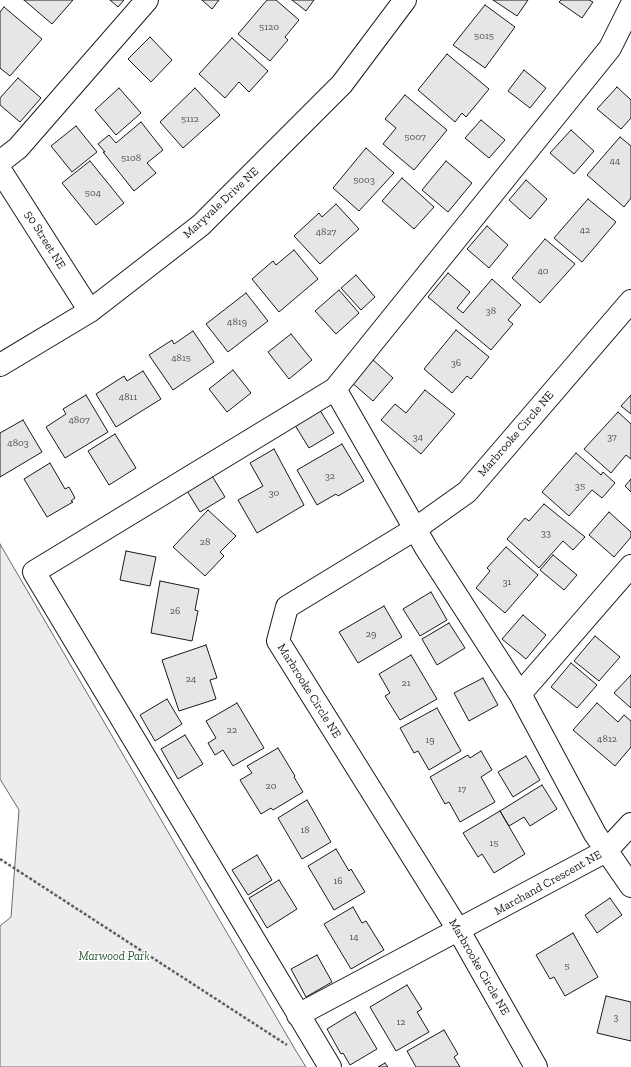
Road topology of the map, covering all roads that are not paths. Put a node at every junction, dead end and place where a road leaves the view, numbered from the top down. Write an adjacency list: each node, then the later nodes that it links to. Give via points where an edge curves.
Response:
1 (147, 0): 4 (street, via 18,148)
2 (405, 0): 7 (street, Maryvale Drive NE, via 342,84 201,225)
3 (631, 6): 9 (street, via 610,48)
4 (0, 162)
5 (0, 170): 7 (street, 50 Street NE)
6 (631, 301): 10 (street, Marbrooke Circle NE, via 466,492)
7 (90, 311): 8 (street, Maryvale Drive NE)
8 (0, 365)
9 (335, 389): 10 (street); 17 (street, via 34,572)
10 (415, 529): 12 (street); 16 (street, Marbrooke Circle NE, via 287,607 278,641)
11 (631, 566): 12 (street)
12 (520, 694): 14 (street)
13 (631, 824): 14 (street, Marchand Crescent NE)
14 (606, 851): 15 (street); 16 (street, Marchand Crescent NE)
15 (631, 886)
16 (458, 931): 17 (street, Marchand Crescent NE); 19 (street, Marbrooke Circle NE)
17 (298, 1015): 18 (street)
18 (330, 1067)
19 (536, 1067)

